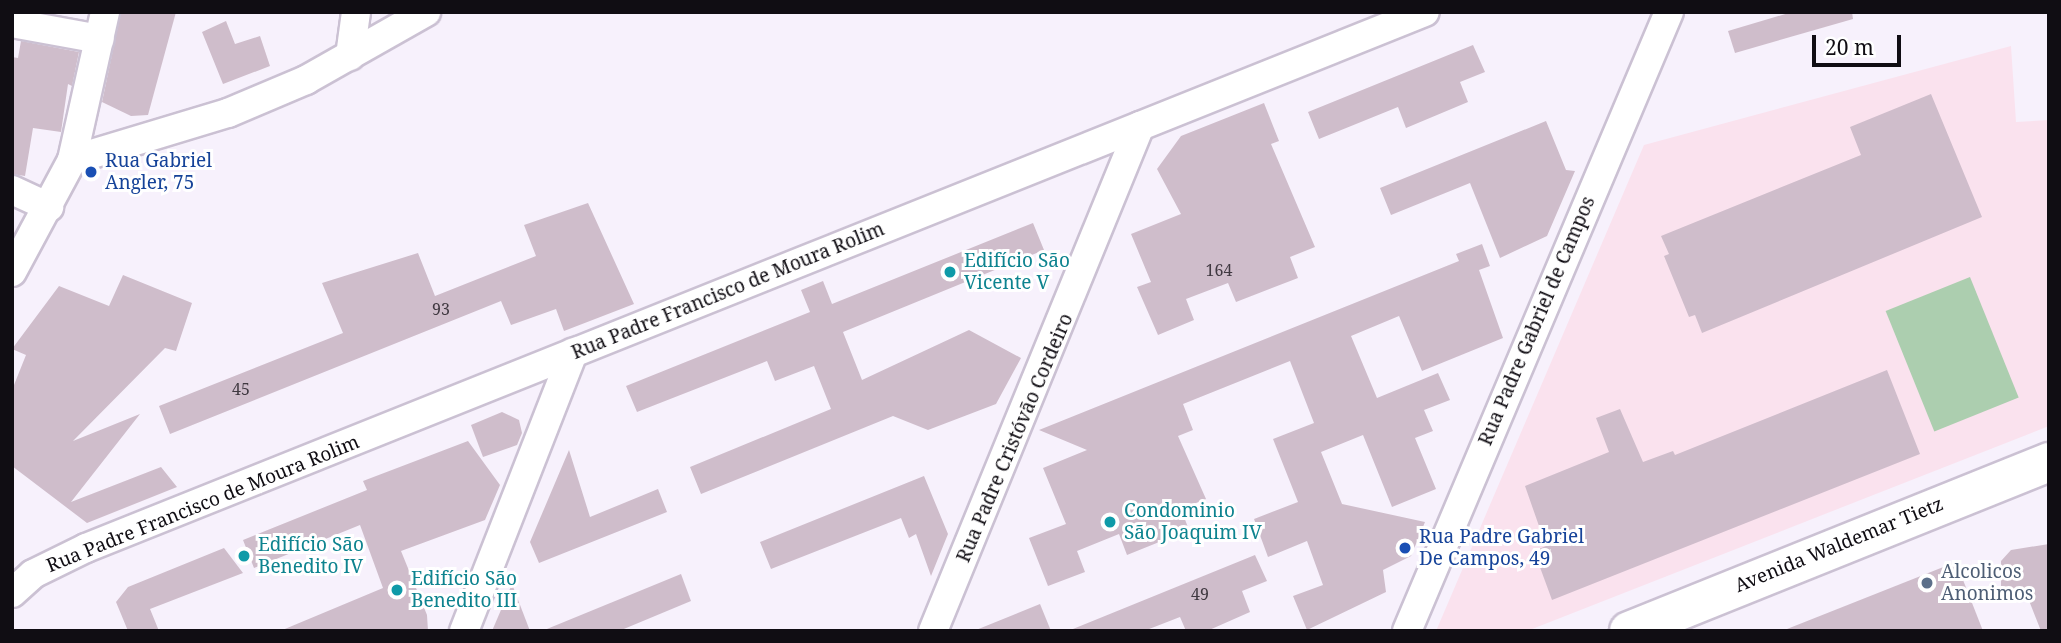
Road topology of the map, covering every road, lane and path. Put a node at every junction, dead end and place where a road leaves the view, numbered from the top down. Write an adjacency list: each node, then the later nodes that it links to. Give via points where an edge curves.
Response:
1 (356, 12): 7 (street)
2 (426, 12): 7 (street)
3 (1425, 12): 8 (street, Rua Padre Francisco de Moura Rolim)
4 (1669, 12): 18 (street, Rua Padre Gabriel de Campos)
5 (12, 23): 6 (street)
6 (103, 26): 9 (street)
7 (350, 56): 9 (street, via 228,113)
8 (1140, 126): 13 (street, Rua Padre Francisco de Moura Rolim); 17 (street, Rua Padre Cristóvão Cordeiro)
9 (72, 159): 11 (street)
10 (12, 190): 11 (street)
11 (49, 207): 12 (street)
12 (12, 272)
13 (573, 353): 15 (street, Rua Padre Francisco de Moura Rolim, via 86,548 33,574); 16 (street)
14 (2049, 462): 19 (street, Avenida Waldemar Tietz)
15 (12, 593)
16 (464, 631)
17 (933, 631)
18 (1407, 631)
19 (1629, 631)

